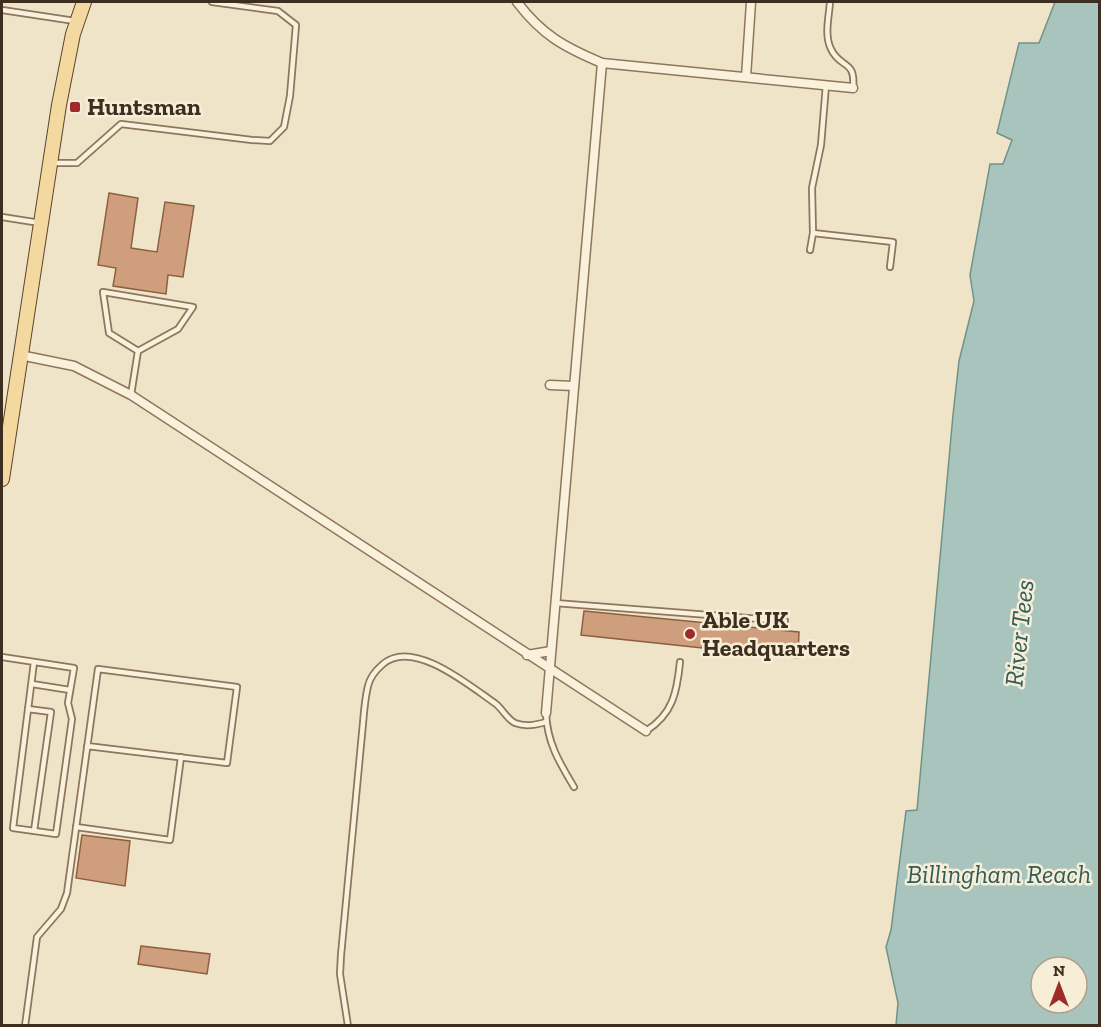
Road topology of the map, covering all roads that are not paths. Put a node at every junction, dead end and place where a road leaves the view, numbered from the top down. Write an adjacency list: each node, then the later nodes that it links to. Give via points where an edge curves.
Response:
1 (84, 2): 7 (main road)
2 (212, 2): 12 (lane, via 278,11 296,25 284,127 270,141 122,124 77,163)
3 (518, 2): 8 (street, via 534,25 570,49)
4 (751, 2): 9 (street)
5 (830, 2): 11 (lane, via 827,38 832,52 851,68)
6 (2, 10): 7 (lane)
7 (77, 22): 12 (main road)
8 (602, 63): 9 (street); 21 (street)
9 (746, 77): 10 (street)
10 (826, 86): 11 (street); 15 (lane, via 821,145 812,188)
11 (852, 88)
12 (50, 163): 14 (main road)
13 (2, 217): 14 (lane)
14 (40, 223): 19 (main road)
15 (813, 233): 16 (lane); 17 (lane, via 893,242)
16 (810, 250)
17 (890, 267)
18 (138, 351): 18 (lane, via 109,333 103,292 193,307 178,329); 22 (lane)
19 (20, 355): 22 (street, via 74,366); 23 (main road)
20 (550, 385): 21 (street)
21 (574, 386): 24 (street)
22 (131, 395): 27 (street)
23 (2, 479)
24 (555, 603): 25 (lane); 26 (street)
25 (785, 621)
26 (551, 651): 27 (street); 31 (street)
27 (527, 655): 31 (street)
28 (2, 657): 29 (lane)
29 (34, 662): 32 (lane); 33 (lane, via 74,668)
30 (681, 662): 36 (lane, via 674,703)
31 (550, 670): 35 (street); 36 (street)
32 (32, 684): 33 (lane); 34 (lane)
33 (70, 690): 41 (lane, via 72,719 56,834)
34 (28, 710): 41 (lane, via 13,828); 41 (lane, via 51,712)
35 (546, 718): 39 (lane, via 553,752); 43 (lane, via 525,726 512,722 505,711 480,693 415,656 400,655 374,671 363,723 341,955)
36 (646, 731)
37 (87, 746): 38 (lane); 38 (lane, via 98,669 237,687 227,763); 40 (lane)
38 (181, 757): 40 (lane, via 170,840)
39 (574, 787)
40 (76, 827): 42 (lane, via 64,901 38,937)
41 (34, 831)
42 (25, 1026)
43 (348, 1026)

